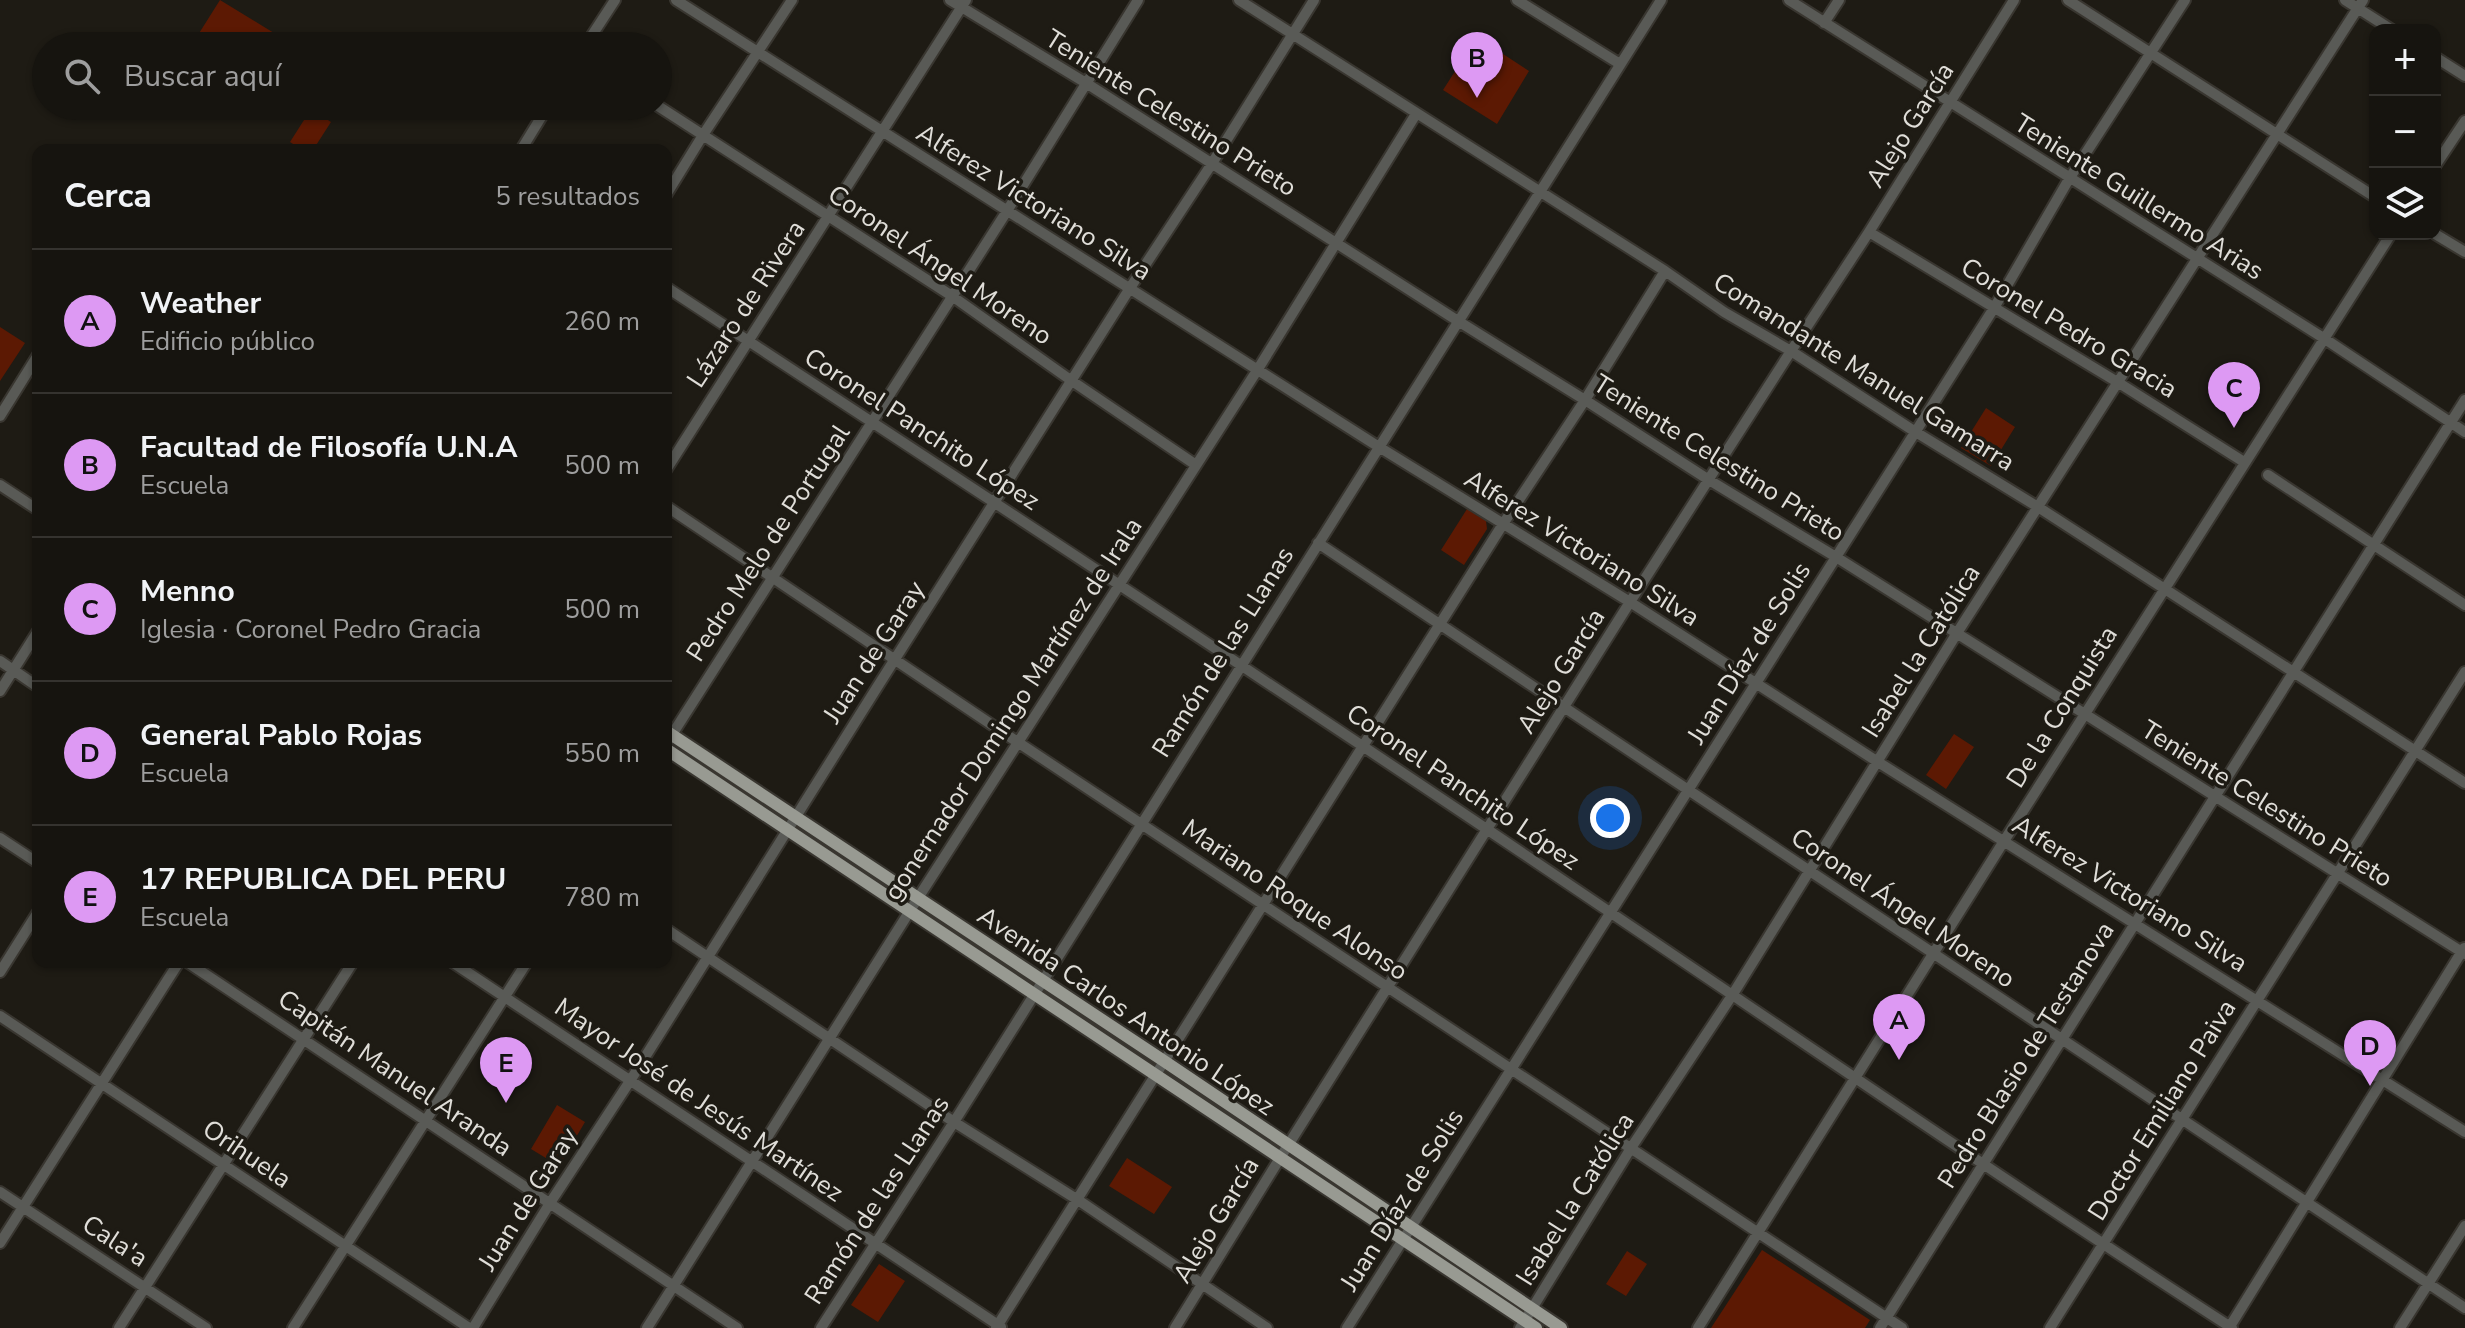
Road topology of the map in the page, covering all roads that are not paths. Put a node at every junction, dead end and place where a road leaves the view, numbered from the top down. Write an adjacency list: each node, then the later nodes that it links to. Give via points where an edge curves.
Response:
1 (615, 0): 20 (street)
2 (676, 0): 22 (street, Alferez Victoriano Silva)
3 (792, 0): 22 (street)
4 (950, 0): 16 (street, Teniente Celestino Prieto)
5 (1138, 0): 27 (street, Pedro Melo de Portugal)
6 (1239, 0): 21 (street, Comandante Manuel Gamarra)
7 (1314, 0): 21 (street, Juan de Garay)
8 (1517, 0): 25 (street)
9 (1661, 0): 25 (street, Ramón de las Llanas)
10 (1789, 0): 18 (street, Teniente Guillermo Arias)
11 (1839, 0): 18 (street)
12 (2014, 0): 28 (street, Alejo García)
13 (2068, 0): 23 (street)
14 (2185, 0): 23 (street, Juan Díaz de Solis)
15 (2345, 0): 17 (street)
16 (964, 4): 27 (street, Teniente Celestino Prieto); 33 (street, Lázaro de Rivera)
17 (2360, 4): 19 (street); 34 (street, Isabel la Católica)
18 (1824, 23): 28 (street, Teniente Guillermo Arias)
19 (2385, 24)
20 (594, 32)
21 (1292, 34): 29 (street, Comandante Manuel Gamarra); 38 (street, Juan de Garay)
22 (759, 53): 33 (street, Alferez Victoriano Silva); 35 (street)
23 (2151, 53): 34 (street); 39 (street, Juan Díaz de Solis)
24 (2441, 61): 26 (street)
25 (1620, 64): 41 (street, Ramón de las Llanas)
26 (2465, 76)
27 (1086, 83): 38 (street, Teniente Celestino Prieto); 43 (street, Pedro Melo de Portugal)
28 (1951, 103): 39 (street, Teniente Guillermo Arias); 45 (street, Alejo García)
29 (1416, 114): 41 (street, Comandante Manuel Gamarra); 48 (street, gonernador Domingo Martínez de Irala)
30 (672, 115): 35 (street, Coronel Ángel Moreno)
31 (539, 120): 36 (street)
32 (2465, 121): 37 (street)
33 (882, 132): 43 (street, Alferez Victoriano Silva); 44 (street, Lázaro de Rivera)
34 (2276, 134): 42 (street); 50 (street, Isabel la Católica)
35 (703, 135): 40 (street); 44 (street, Coronel Ángel Moreno)
36 (525, 144)
37 (2441, 157)
38 (1211, 165): 48 (street, Teniente Celestino Prieto); 52 (street, Juan de Garay)
39 (2069, 179): 50 (street, Teniente Guillermo Arias); 55 (street, Juan Díaz de Solis)
40 (672, 185)
41 (1540, 191): 51 (street, Comandante Manuel Gamarra); 56 (street, Ramón de las Llanas)
42 (2369, 193)
43 (1007, 211): 52 (street, Alferez Victoriano Silva); 54 (street, Pedro Melo de Portugal)
44 (829, 216): 54 (street, Coronel Ángel Moreno); 58 (street, Lázaro de Rivera)
45 (1869, 232): 55 (street, Coronel Pedro Gracia); 59 (street, Alejo García)
46 (2441, 238): 49 (street)
47 (2387, 240): 57 (street, De la Conquista)
48 (1335, 243): 56 (street, Teniente Celestino Prieto); 61 (street, gonernador Domingo Martínez de Irala)
49 (2465, 252)
50 (2196, 259): 57 (street, Teniente Guillermo Arias); 63 (street, Isabel la Católica)
51 (1665, 271): 59 (street, Comandante Manuel Gamarra); 64 (street)
52 (1130, 288): 61 (street, Alferez Victoriano Silva); 62 (street, Juan de Garay)
53 (672, 291): 58 (street, Coronel Panchito López)
54 (952, 296): 62 (street, Coronel Ángel Moreno); 67 (street, Pedro Melo de Portugal)
55 (1994, 308): 63 (street, Coronel Pedro Gracia); 69 (street, Juan Díaz de Solis)
56 (1458, 321): 64 (street, Teniente Celestino Prieto); 71 (street, Ramón de las Llanas)
57 (2325, 339): 68 (street, Teniente Guillermo Arias); 73 (street, De la Conquista)
58 (748, 341): 67 (street, Coronel Panchito López); 72 (street, Lázaro de Rivera)
59 (1791, 351): 69 (street, Comandante Manuel Gamarra); 76 (street, Alejo García)
60 (32, 365): 66 (street)
61 (1258, 369): 71 (street, Alferez Victoriano Silva); 74 (street, gonernador Domingo Martínez de Irala)
62 (1072, 381): 74 (street, Coronel Ángel Moreno); 78 (street, Juan de Garay)
63 (2119, 383): 73 (street, Coronel Pedro Gracia); 80 (street, Isabel la Católica)
64 (1585, 400): 76 (street, Teniente Celestino Prieto); 82 (street)
65 (2465, 400): 68 (street, Pedro Blasio de Testanova)
66 (0, 416)
67 (872, 422): 78 (street, Coronel Panchito López); 86 (street, Pedro Melo de Portugal)
68 (2451, 423): 70 (street, Teniente Guillermo Arias); 84 (street, Pedro Blasio de Testanova)
69 (1914, 431): 80 (street, Comandante Manuel Gamarra); 85 (street, Juan Díaz de Solis)
70 (2465, 432)
71 (1379, 447): 82 (street, Alferez Victoriano Silva); 83 (street, Ramón de las Llanas)
72 (672, 461)
73 (2244, 462): 88 (street, De la Conquista)
74 (1196, 465): 87 (street, gonernador Domingo Martínez de Irala)
75 (2268, 475): 84 (street)
76 (1709, 480): 85 (street, Teniente Celestino Prieto); 89 (street, Alejo García)
77 (0, 485): 79 (street)
78 (994, 502): 87 (street, Coronel Panchito López); 94 (street, Juan de Garay)
79 (32, 506)
80 (2038, 507): 88 (street, Comandante Manuel Gamarra); 92 (street, Isabel la Católica)
81 (672, 510): 86 (street, Mariano Roque Alonso)
82 (1503, 524): 89 (street, Alferez Victoriano Silva); 91 (street)
83 (1318, 543): 91 (street, Coronel Ángel Moreno); 96 (street, Ramón de las Llanas)
84 (2374, 545): 90 (street); 98 (street, Pedro Blasio de Testanova)
85 (1836, 557): 92 (street, Teniente Celestino Prieto); 101 (street, Juan Díaz de Solis)
86 (773, 577): 94 (street, Mariano Roque Alonso); 105 (street, Pedro Melo de Portugal)
87 (1119, 585): 96 (street, Coronel Panchito López); 107 (street, gonernador Domingo Martínez de Irala)
88 (2164, 588): 98 (street, Comandante Manuel Gamarra); 104 (street, De la Conquista)
89 (1630, 602): 101 (street, Alferez Victoriano Silva); 103 (street, Alejo García)
90 (2465, 605)
91 (1440, 625): 103 (street, Coronel Ángel Moreno); 109 (street)
92 (1957, 633): 104 (street, Teniente Celestino Prieto); 111 (street, Isabel la Católica)
93 (32, 640): 97 (street)
94 (895, 660): 107 (street, Mariano Roque Alonso); 115 (street, Juan de Garay)
95 (0, 661): 97 (street)
96 (1241, 665): 109 (street, Coronel Panchito López); 116 (street, Ramón de las Llanas)
97 (13, 670): 100 (street); 102 (street)
98 (2294, 672): 110 (street, Comandante Manuel Gamarra); 114 (street, Pedro Blasio de Testanova)
99 (2465, 672): 110 (street, Doctor Emiliano Paiva)
100 (32, 683)
101 (1756, 684): 111 (street, Alferez Victoriano Silva); 113 (street, Juan Díaz de Solis)
102 (0, 691)
103 (1564, 708): 113 (street, Coronel Ángel Moreno); 117 (street, Alejo García)
104 (2084, 714): 114 (street, Teniente Celestino Prieto); 120 (street, De la Conquista)
105 (672, 732)
106 (672, 743): 115 (main road, Avenida Carlos Antonio López)
107 (1019, 743): 116 (street, Mariano Roque Alonso); 124 (street, gonernador Domingo Martínez de Irala)
108 (672, 744): 118 (main road, Avenida Carlos Antonio López)
109 (1363, 747): 117 (street, Coronel Panchito López); 125 (street)
110 (2415, 752): 112 (street, Comandante Manuel Gamarra); 123 (street, Doctor Emiliano Paiva)
111 (1878, 762): 120 (street, Alferez Victoriano Silva); 122 (street, Isabel la Católica)
112 (2465, 783)
113 (1688, 791): 122 (street, Coronel Ángel Moreno); 127 (street, Juan Díaz de Solis)
114 (2216, 796): 123 (street, Teniente Celestino Prieto); 129 (street, Pedro Blasio de Testanova)
115 (795, 817): 118 (street, Juan de Garay); 124 (main road, Avenida Carlos Antonio López)
116 (1141, 824): 125 (street, Mariano Roque Alonso); 140 (street, Ramón de las Llanas)
117 (1487, 829): 127 (street, Coronel Panchito López); 141 (street, Alejo García)
118 (787, 830): 126 (main road, Avenida Carlos Antonio López); 133 (street, Juan de Garay)
119 (0, 838): 121 (street)
120 (2004, 841): 129 (street, Alferez Victoriano Silva); 132 (street, De la Conquista)
121 (32, 859)
122 (1809, 872): 132 (street, Coronel Ángel Moreno); 143 (street, Isabel la Católica)
123 (2337, 875): 131 (street, Teniente Celestino Prieto); 145 (street, Doctor Emiliano Paiva)
124 (918, 898): 126 (street, gonernador Domingo Martínez de Irala); 140 (main road, Avenida Carlos Antonio López)
125 (1263, 905): 141 (street, Mariano Roque Alonso); 150 (street)
126 (910, 911): 142 (main road, Avenida Carlos Antonio López); 147 (street, gonernador Domingo Martínez de Irala)
127 (1610, 912): 143 (street, Coronel Panchito López); 151 (street, Juan Díaz de Solis)
128 (32, 921): 139 (street)
129 (2135, 924): 145 (street, Alferez Victoriano Silva); 149 (street, Pedro Blasio de Testanova)
130 (672, 933): 133 (street)
131 (2464, 950): 154 (street)
132 (1933, 954): 149 (street, Coronel Ángel Moreno); 153 (street, De la Conquista)
133 (707, 957): 147 (street); 155 (street, Juan de Garay)
134 (175, 968): 156 (street)
135 (196, 968): 148 (street, Capitán Manuel Aranda)
136 (349, 968): 148 (street)
137 (461, 968): 144 (street, Mayor José de Jesús Martínez)
138 (523, 968): 144 (street)
139 (0, 972)
140 (1041, 981): 142 (street, Ramón de las Llanas); 150 (main road, Avenida Carlos Antonio López)
141 (1387, 988): 151 (street, Mariano Roque Alonso); 161 (street, Alejo García)
142 (1033, 993): 152 (main road, Avenida Carlos Antonio López); 159 (street, Ramón de las Llanas)
143 (1733, 994): 153 (street, Coronel Panchito López); 162 (street, Isabel la Católica)
144 (505, 997): 155 (street, Mayor José de Jesús Martínez); 158 (street)
145 (2258, 1000): 154 (street, Alferez Victoriano Silva); 157 (street, Doctor Emiliano Paiva)
146 (0, 1016): 156 (street, Orihuela)
147 (830, 1039): 159 (street); 164 (street, gonernador Domingo Martínez de Irala)
148 (304, 1040): 158 (street, Capitán Manuel Aranda); 165 (street)
149 (2062, 1040): 157 (street, Coronel Ángel Moreno); 166 (street, Pedro Blasio de Testanova)
150 (1164, 1061): 152 (street); 161 (main road, Avenida Carlos Antonio López)
151 (1511, 1069): 162 (street, Mariano Roque Alonso); 173 (street, Juan Díaz de Solis)
152 (1156, 1075): 163 (main road, Avenida Carlos Antonio López); 168 (street)
153 (1855, 1078): 166 (street, Coronel Panchito López); 174 (street, De la Conquista)
154 (2383, 1080): 160 (street, Alferez Victoriano Silva); 170 (street)
155 (630, 1081): 164 (street, Mayor José de Jesús Martínez); 169 (street, Juan de Garay)
156 (102, 1084): 165 (street, Orihuela); 171 (street)
157 (2182, 1120): 170 (street, Coronel Ángel Moreno); 178 (street, Doctor Emiliano Paiva)
158 (426, 1121): 169 (street, Capitán Manuel Aranda); 179 (street)
159 (954, 1122): 168 (street); 177 (street, Ramón de las Llanas)
160 (2465, 1132)
161 (1287, 1146): 163 (street, Alejo García); 173 (main road, Avenida Carlos Antonio López)
162 (1631, 1148): 174 (street, Mariano Roque Alonso); 185 (street, Isabel la Católica)
163 (1280, 1158): 175 (main road, Avenida Carlos Antonio López); 180 (street, Alejo García)
164 (751, 1161): 177 (street, Mayor José de Jesús Martínez); 182 (street, gonernador Domingo Martínez de Irala)
165 (224, 1165): 179 (street, Orihuela); 183 (street)
166 (1982, 1165): 178 (street, Coronel Panchito López); 186 (street, Pedro Blasio de Testanova)
167 (0, 1192): 171 (street, Cala'a)
168 (1078, 1200): 180 (street); 188 (street)
169 (550, 1203): 182 (street, Capitán Manuel Aranda); 192 (street, Juan de Garay)
170 (2307, 1203): 181 (street, Coronel Ángel Moreno); 204 (street)
171 (23, 1208): 176 (street); 183 (street, Cala'a)
172 (2465, 1226): 181 (street)
173 (1411, 1228): 175 (street, Juan Díaz de Solis); 185 (main road, Avenida Carlos Antonio López)
174 (1758, 1233): 186 (street, Mariano Roque Alonso); 200 (street, De la Conquista)
175 (1403, 1240): 187 (main road, Avenida Carlos Antonio López); 198 (street, Juan Díaz de Solis)
176 (0, 1243)
177 (876, 1244): 188 (street, Mayor José de Jesús Martínez); 195 (street, Ramón de las Llanas)
178 (2103, 1245): 203 (street, Doctor Emiliano Paiva); 204 (street, Coronel Panchito López)
179 (346, 1246): 191 (street); 192 (street, Orihuela)
180 (1203, 1284): 196 (street, Alejo García); 197 (street)
181 (2428, 1284): 184 (street, Coronel Ángel Moreno); 205 (street)
182 (673, 1285): 193 (street, gonernador Domingo Martínez de Irala); 194 (street, Capitán Manuel Aranda)
183 (145, 1287): 189 (street); 190 (street, Cala'a)
184 (2465, 1308)
185 (1532, 1309): 187 (street, Isabel la Católica); 199 (main road, Avenida Carlos Antonio López)
186 (1887, 1317): 201 (street, Pedro Blasio de Testanova); 202 (street, Mariano Roque Alonso)
187 (1527, 1326)
188 (999, 1327)
189 (119, 1328)
190 (206, 1328)
191 (293, 1328)
192 (471, 1328)
193 (647, 1328)
194 (737, 1328)
195 (821, 1328)
196 (1175, 1328)
197 (1267, 1328)
198 (1347, 1328)
199 (1561, 1328)
200 (1698, 1328)
201 (1880, 1328)
202 (1902, 1328)
203 (2050, 1328)
204 (2230, 1328)
205 (2400, 1328)

